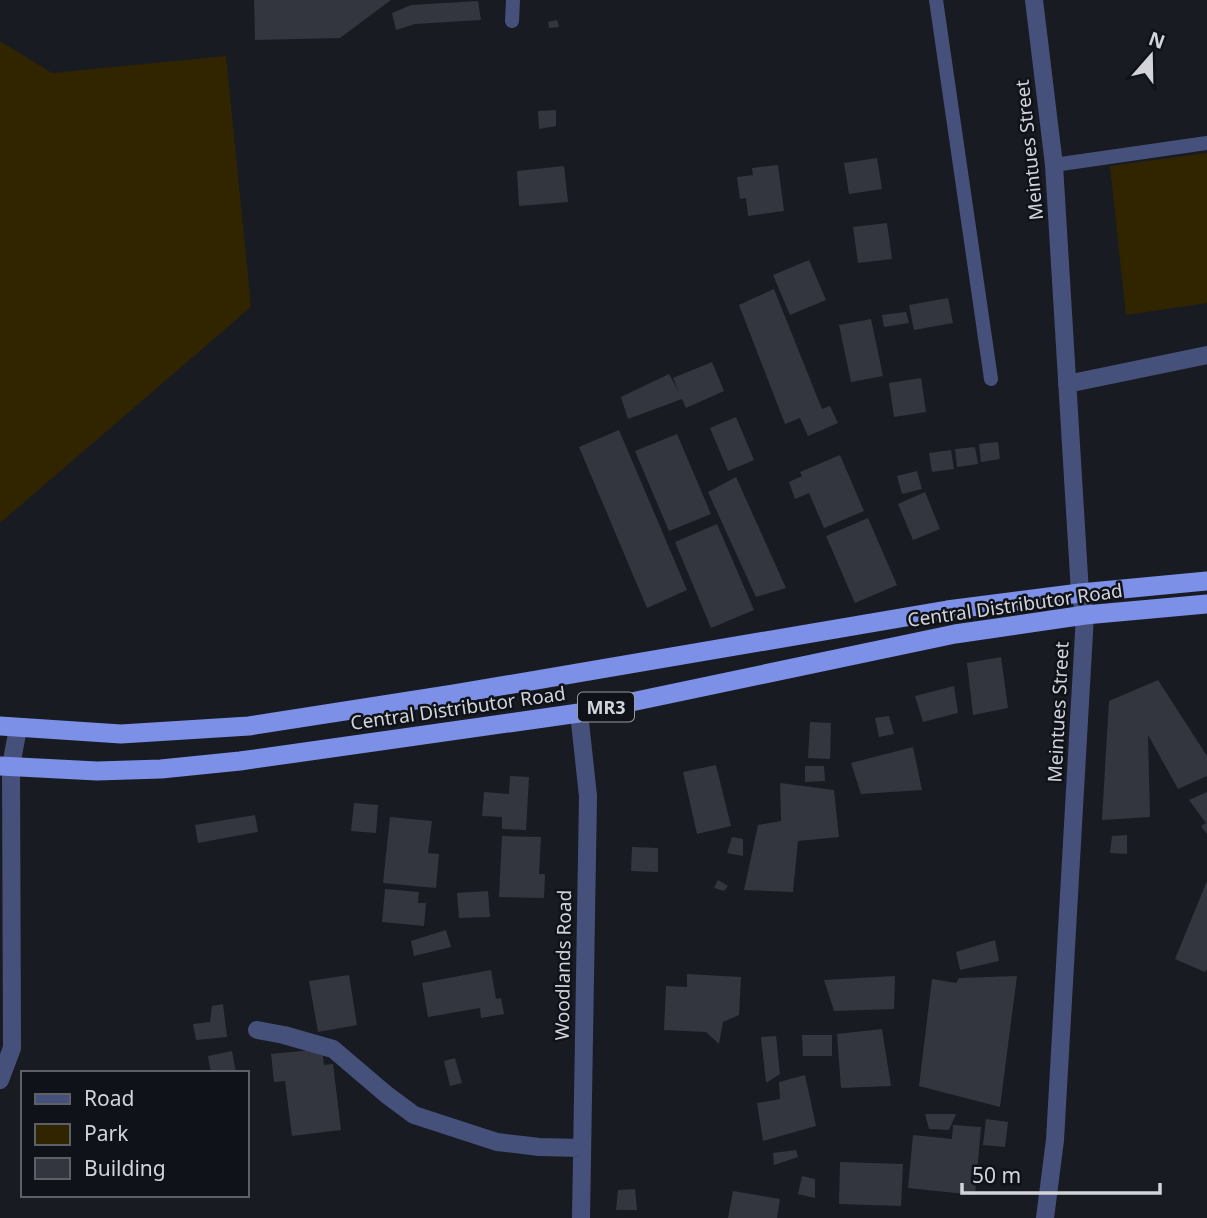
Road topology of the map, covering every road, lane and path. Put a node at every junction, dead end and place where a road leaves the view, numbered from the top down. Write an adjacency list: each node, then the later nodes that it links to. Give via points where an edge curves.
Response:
1 (513, 0): 4 (lane)
2 (936, 0): 8 (lane)
3 (1034, 0): 6 (street, Meintues Street)
4 (512, 21)
5 (1207, 143): 6 (lane)
6 (1054, 164): 9 (street, Meintues Street)
7 (1207, 355): 9 (street)
8 (991, 379)
9 (1067, 384): 11 (street, Meintues Street)
10 (1207, 581): 11 (highway, Central Distributor Road / MR3)
11 (1080, 593): 13 (street, Meintues Street); 15 (highway, Central Distributor Road / MR3, via 947,610 249,726 121,734)
12 (1207, 604): 13 (highway, Central Distributor Road / MR3)
13 (1085, 615): 14 (highway, Central Distributor Road / MR3, via 955,634); 21 (street, Meintues Street, via 1055,1140)
14 (579, 713): 16 (highway, Central Distributor Road / MR3, via 161,769); 19 (street, Woodlands Road, via 588,796)
15 (9, 727): 16 (street)
16 (5, 766): 18 (street, via 12,1048)
17 (257, 1030): 19 (street, via 332,1049 414,1115 498,1142)
18 (0, 1080)
19 (582, 1148): 20 (street, Woodlands Road)
20 (581, 1218)
21 (1045, 1218)

